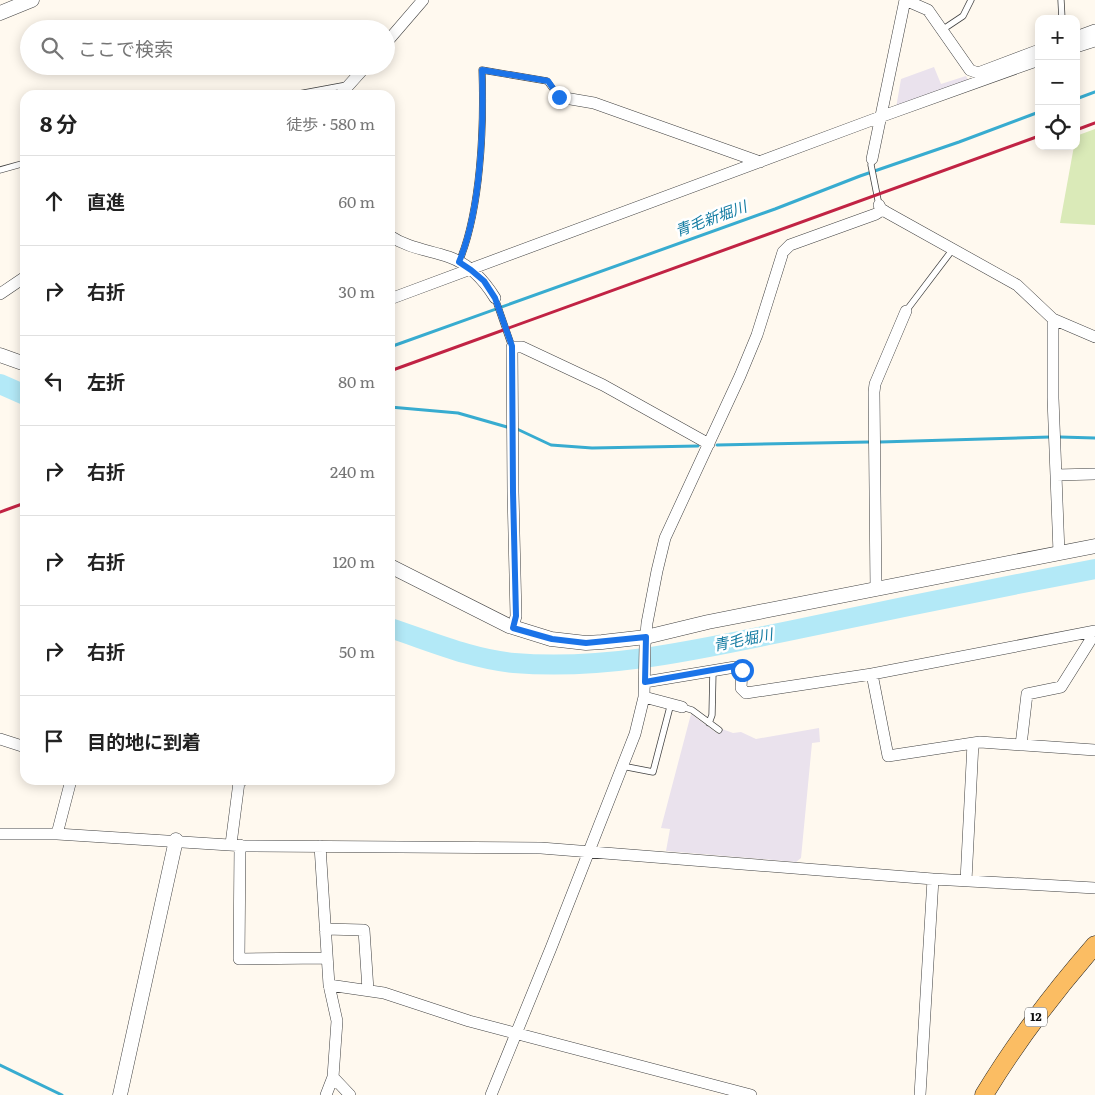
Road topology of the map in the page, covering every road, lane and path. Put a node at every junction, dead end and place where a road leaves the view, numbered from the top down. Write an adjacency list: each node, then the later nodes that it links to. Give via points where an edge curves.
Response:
1 (32, 0): 6 (street)
2 (423, 0): 10 (street)
3 (905, 0): 8 (street, via 928,10); 21 (street)
4 (971, 0): 8 (lane, via 963,16)
5 (1061, 0): 7 (lane)
6 (0, 13)
7 (1062, 15)
8 (942, 30): 14 (street, via 970,70 978,73)
9 (1095, 30): 11 (street)
10 (395, 33)
11 (1080, 35)
12 (1095, 40): 13 (street)
13 (1080, 46)
14 (1035, 52)
15 (1035, 61): 21 (street)
16 (358, 75): 17 (street)
17 (349, 85): 18 (lane); 19 (street)
18 (321, 90)
19 (344, 90)
20 (559, 97): 22 (street, via 594,103); 29 (lane, via 548,81 482,70 483,114 476,194 466,246)
21 (880, 117): 22 (street); 23 (street)
22 (760, 162): 30 (street)
23 (872, 162): 26 (lane, via 873,181)
24 (20, 164): 25 (lane)
25 (0, 170)
26 (881, 208): 28 (street); 41 (street, via 876,214 786,248 757,335)
27 (395, 239): 29 (street)
28 (953, 249): 35 (lane); 36 (street, via 1017,285)
29 (459, 262): 30 (street)
30 (471, 270): 33 (street); 34 (street, via 484,281)
31 (20, 280): 32 (street)
32 (0, 294)
33 (395, 297)
34 (496, 299): 38 (lane)
35 (906, 311): 47 (street, via 874,392)
36 (1053, 319): 37 (street); 43 (street)
37 (1095, 337)
38 (512, 346): 41 (street, via 522,347 603,385); 48 (street, via 516,616)
39 (0, 355): 40 (street)
40 (20, 362)
41 (709, 444): 50 (street, via 666,538 656,571)
42 (1095, 474): 43 (street)
43 (1056, 475): 45 (street)
44 (1095, 546): 45 (street)
45 (1059, 553): 47 (street)
46 (395, 569): 48 (street)
47 (876, 590): 50 (street, via 708,622)
48 (513, 628): 50 (street, via 552,639 586,643)
49 (1095, 632): 51 (street); 53 (street)
50 (646, 641): 54 (street)
51 (1090, 653): 61 (street, via 1062,687 1027,694)
52 (713, 670): 53 (street, via 741,667 742,688 746,693); 54 (street); 57 (lane)
53 (872, 674): 60 (street, via 888,756)
54 (645, 677): 55 (street)
55 (644, 697): 56 (street); 64 (street)
56 (677, 705): 57 (lane, via 692,710); 64 (lane, via 653,772)
57 (709, 723): 58 (lane)
58 (719, 730)
59 (0, 738): 62 (street)
60 (973, 743): 61 (street); 74 (street)
61 (1021, 745): 63 (street)
62 (20, 746)
63 (1095, 750)
64 (622, 766): 72 (street)
65 (70, 785): 68 (street)
66 (239, 785): 70 (street)
67 (0, 834): 68 (street)
68 (57, 834): 69 (street)
69 (176, 840): 70 (street); 83 (street)
70 (236, 845): 71 (street); 78 (street, via 239,959)
71 (320, 846): 72 (street, via 542,848); 76 (street)
72 (588, 852): 73 (street); 81 (street)
73 (934, 878): 74 (street); 88 (street)
74 (966, 880): 75 (street)
75 (1095, 888)
76 (325, 929): 78 (street); 80 (street, via 364,930)
77 (1095, 945): 89 (main road, 12, via 1032,1022)
78 (327, 958): 79 (street)
79 (329, 985): 80 (street); 82 (street, via 337,1020)
80 (368, 990): 81 (street)
81 (516, 1034): 86 (street); 87 (street)
82 (333, 1076): 84 (street); 85 (street)
83 (120, 1095)
84 (326, 1095)
85 (350, 1095)
86 (491, 1095)
87 (751, 1095)
88 (920, 1095)
89 (984, 1095)

